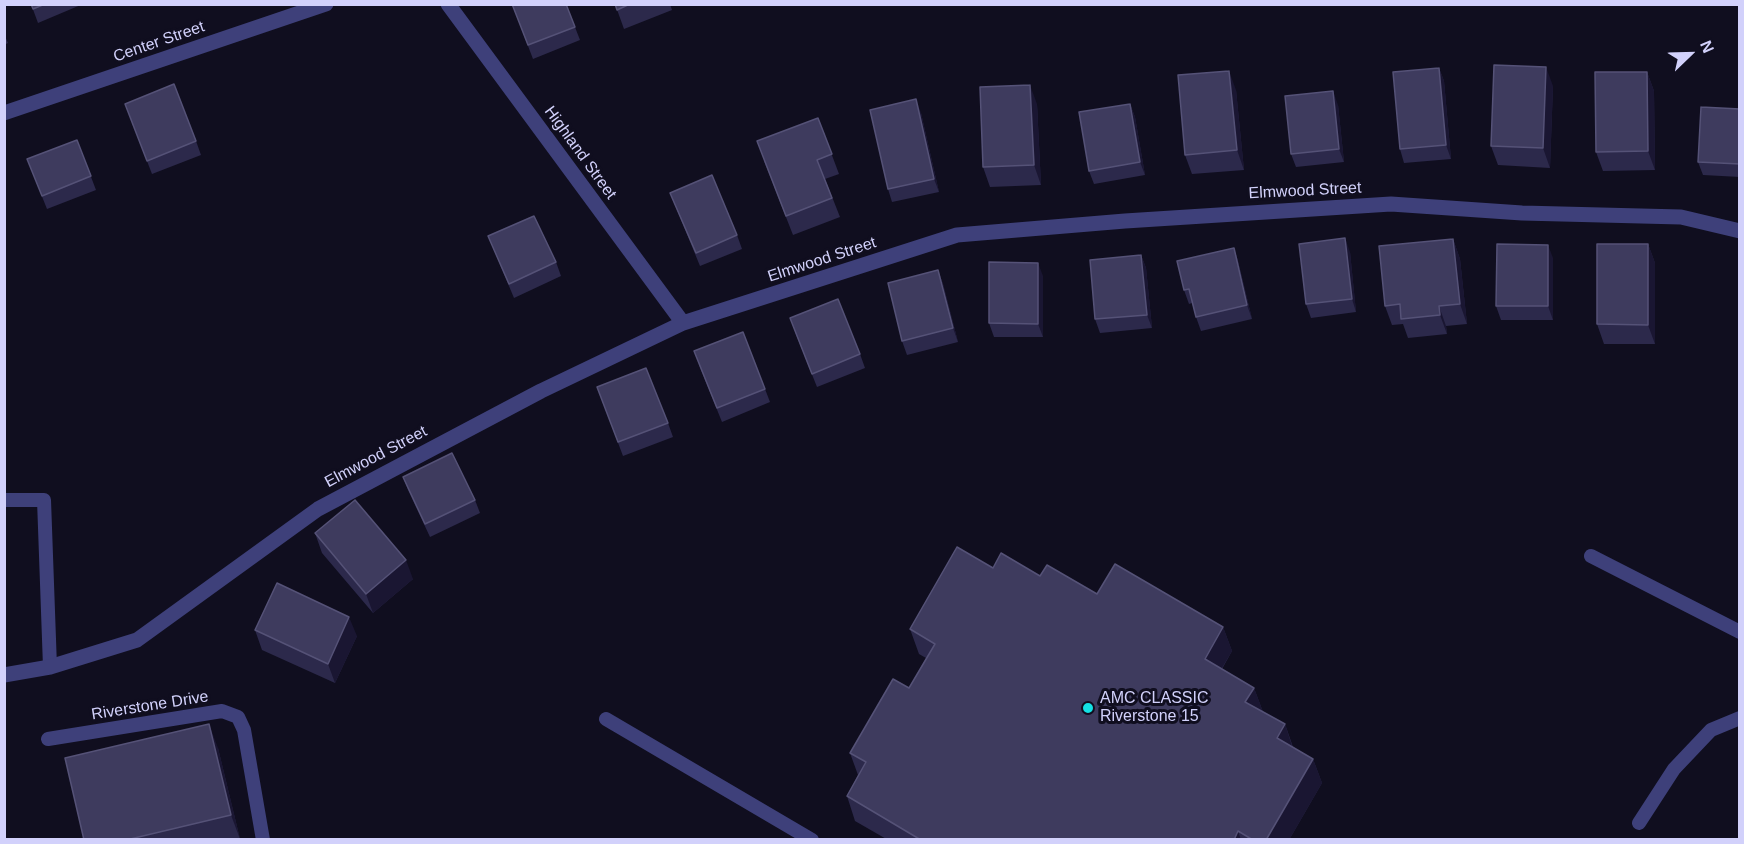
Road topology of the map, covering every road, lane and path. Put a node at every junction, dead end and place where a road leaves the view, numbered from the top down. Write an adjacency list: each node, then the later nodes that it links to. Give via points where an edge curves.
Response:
1 (326, 4): 3 (street, Center Street)
2 (448, 4): 5 (street, Highland Street)
3 (4, 113)
4 (1740, 231): 5 (street, Elmwood Street, via 1681,217 1522,213 1391,204 1125,220 957,235)
5 (683, 323): 9 (street, Elmwood Street, via 541,391 318,509 137,640)
6 (4, 500): 9 (lane, via 44,500)
7 (1591, 556): 8 (lane)
8 (1740, 632)
9 (50, 667): 10 (street, Elmwood Street)
10 (4, 675)
11 (1740, 718): 14 (lane, via 1712,730 1674,769)
12 (606, 719): 16 (lane)
13 (48, 739): 15 (lane, Riverstone Drive, via 222,711 238,717 244,730)
14 (1639, 823)
15 (263, 840)
16 (812, 840)

